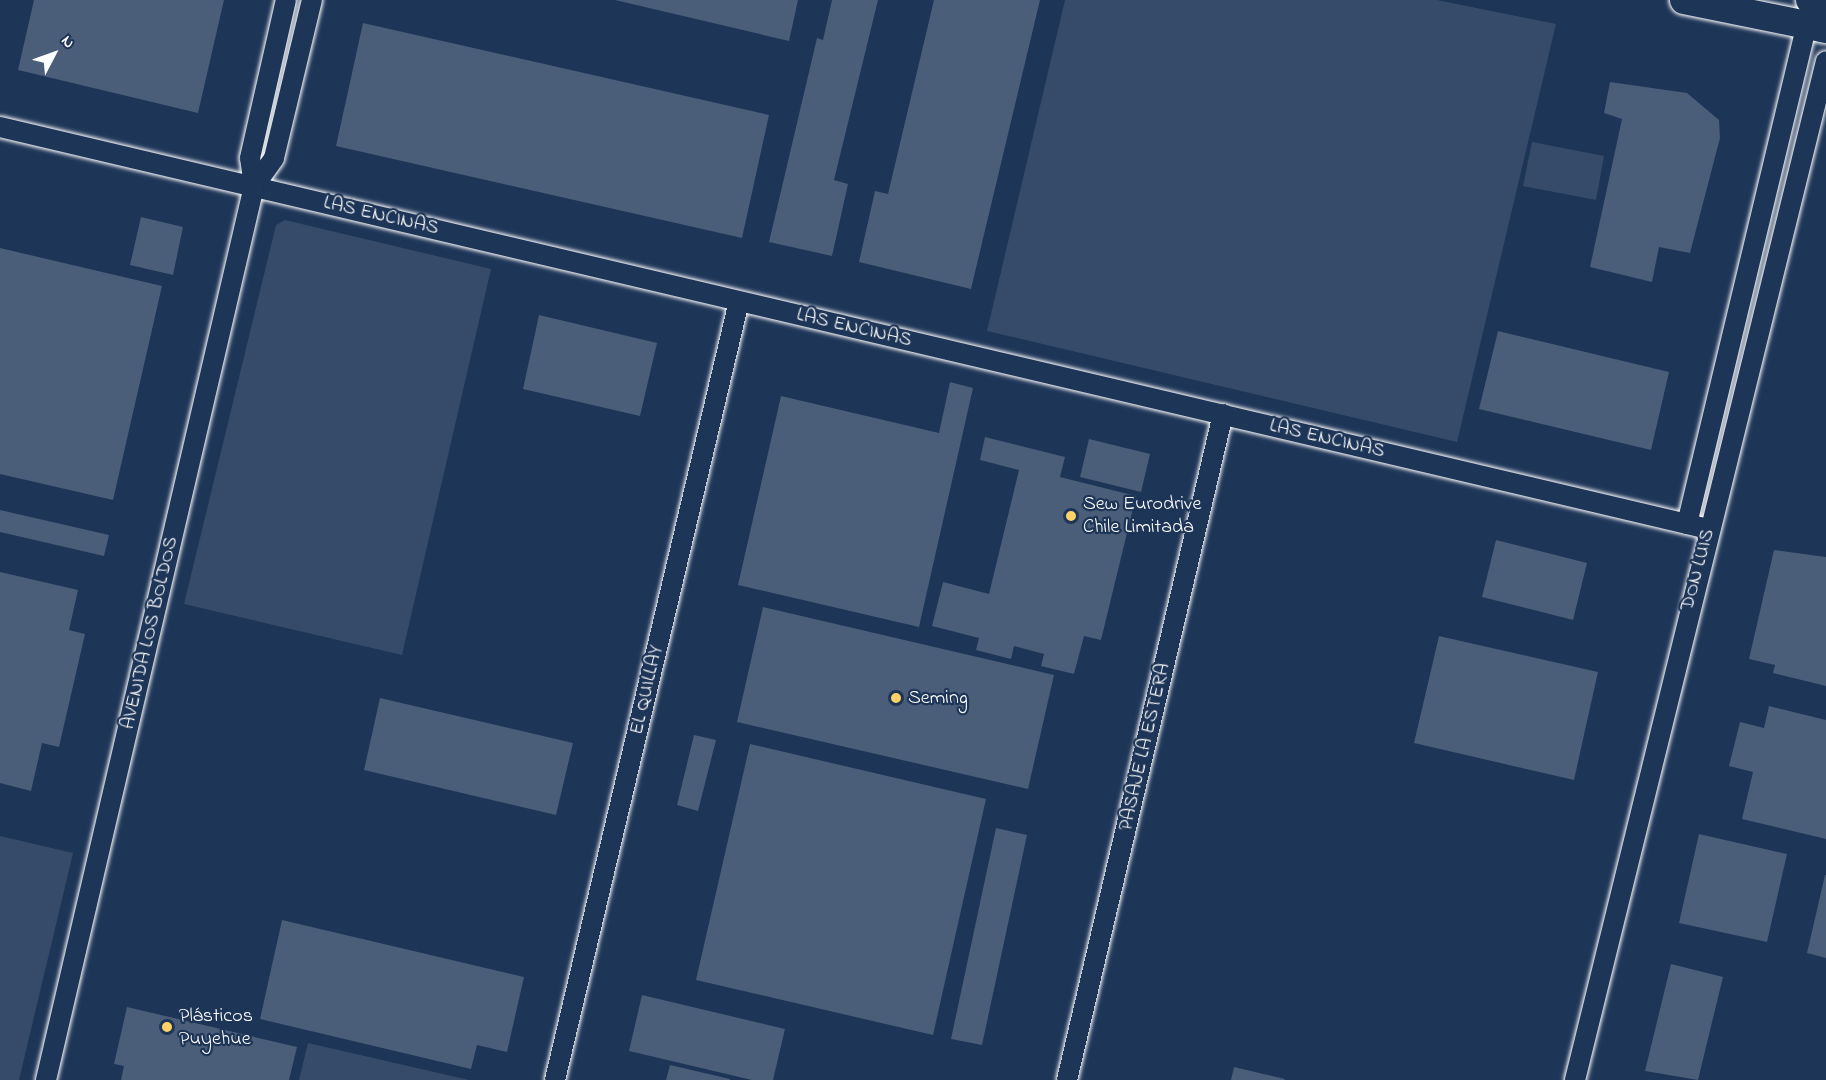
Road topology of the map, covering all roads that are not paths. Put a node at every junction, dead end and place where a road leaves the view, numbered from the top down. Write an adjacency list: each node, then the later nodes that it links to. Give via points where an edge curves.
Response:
1 (286, 0): 8 (street, AVENIDA LOS BOLDOS, via 250,158)
2 (312, 0): 8 (street, AVENIDA LOS BOLDOS, via 274,158)
3 (1684, 0): 5 (main road)
4 (1826, 3): 5 (main road)
5 (1814, 14): 11 (street)
6 (1826, 61): 12 (street, DON LUIS)
7 (0, 127): 8 (street, LAS ENCINAS)
8 (254, 186): 9 (street, LAS ENCINAS); 13 (street, AVENIDA LOS BOLDOS)
9 (739, 301): 10 (street, LAS ENCINAS); 14 (street, EL QUILLAY)
10 (1223, 414): 11 (street, LAS ENCINAS); 15 (street, PASAJE LA ESTERA)
11 (1687, 524): 12 (street, LAS ENCINAS)
12 (1709, 529): 16 (street, DON LUIS)
13 (46, 1080)
14 (555, 1080)
15 (1067, 1080)
16 (1575, 1080)

